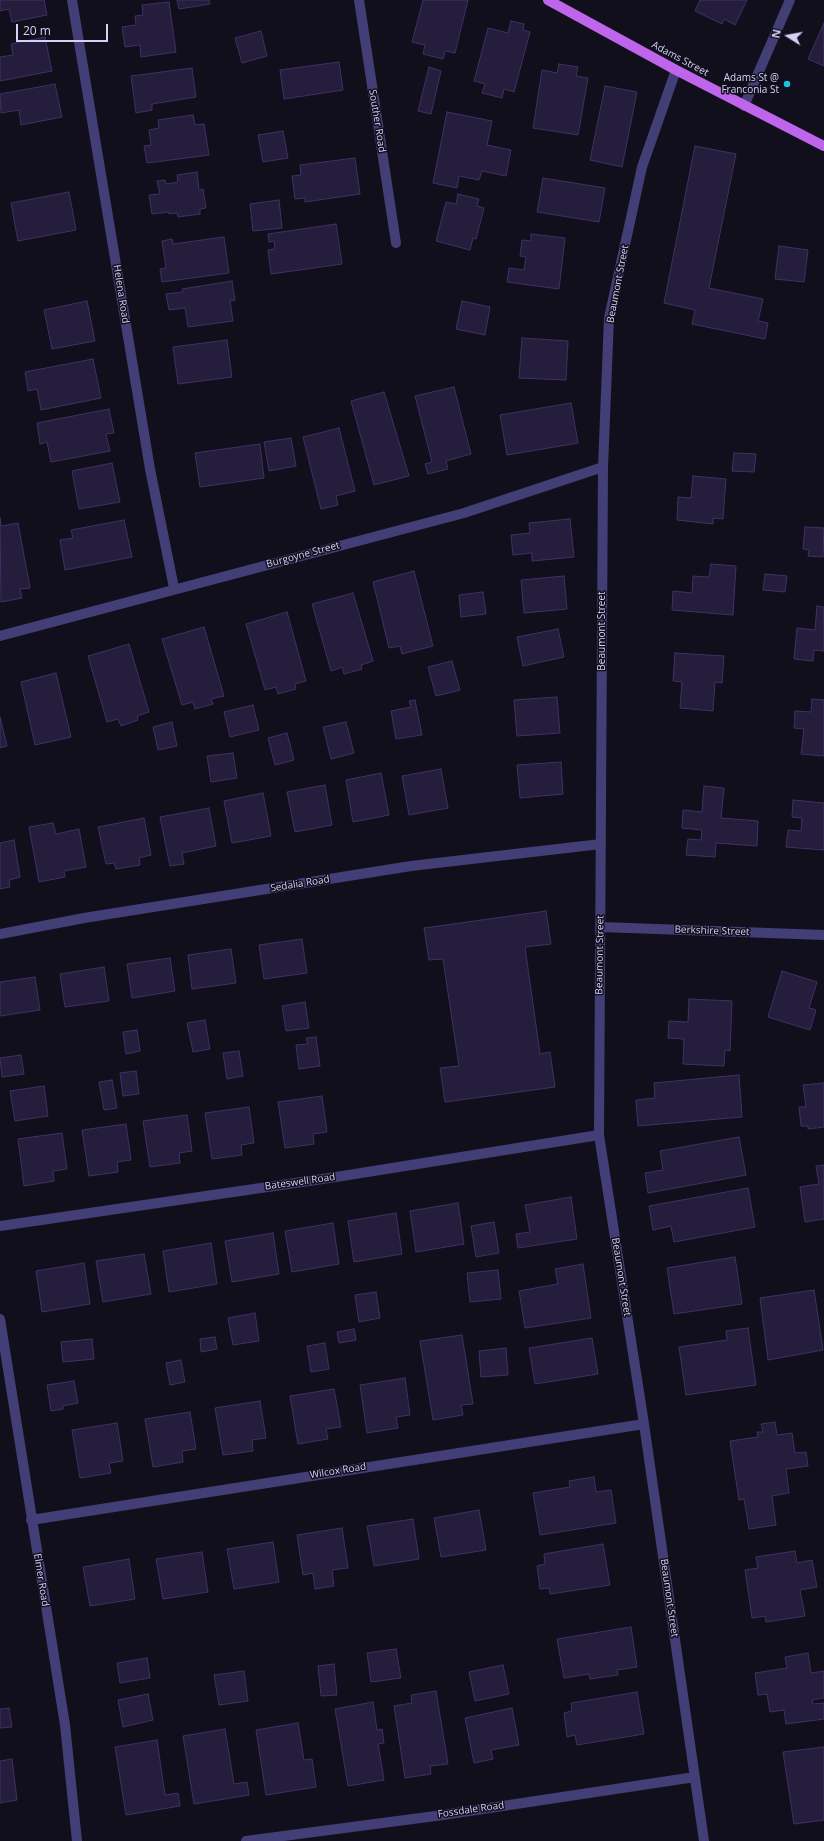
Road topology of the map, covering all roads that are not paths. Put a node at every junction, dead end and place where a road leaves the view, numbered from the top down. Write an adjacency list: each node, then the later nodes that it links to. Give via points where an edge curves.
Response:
1 (72, 0): 10 (street, Helena Road, via 150,469)
2 (359, 0): 8 (street, Souther Road)
3 (548, 0): 5 (main road, Adams Street)
4 (790, 0): 6 (street)
5 (676, 70): 6 (main road, Adams Street); 9 (street, Beaumont Street, via 642,168 609,318)
6 (744, 106): 7 (main road, Adams Street)
7 (824, 146)
8 (396, 243)
9 (603, 467): 10 (street, Burgoyne Street, via 464,513); 12 (street, Beaumont Street)
10 (174, 588): 11 (street, Burgoyne Street)
11 (0, 636)
12 (601, 844): 13 (street, Beaumont Street); 14 (street, Sedalia Road, via 410,866 84,918)
13 (601, 927): 15 (street, Berkshire Street); 16 (street, Beaumont Street)
14 (0, 934)
15 (824, 935)
16 (599, 1135): 17 (street, Bateswell Road, via 336,1177); 19 (street, Beaumont Street)
17 (0, 1226)
18 (0, 1319): 20 (street, Elmer Road)
19 (644, 1424): 20 (street, Wilcox Road); 21 (street, Beaumont Street)
20 (31, 1520): 22 (street, Elmer Road, via 66,1725)
21 (695, 1777): 23 (street, Fossdale Road, via 443,1815); 24 (street, Beaumont Street)
22 (77, 1841)
23 (246, 1841)
24 (704, 1841)

